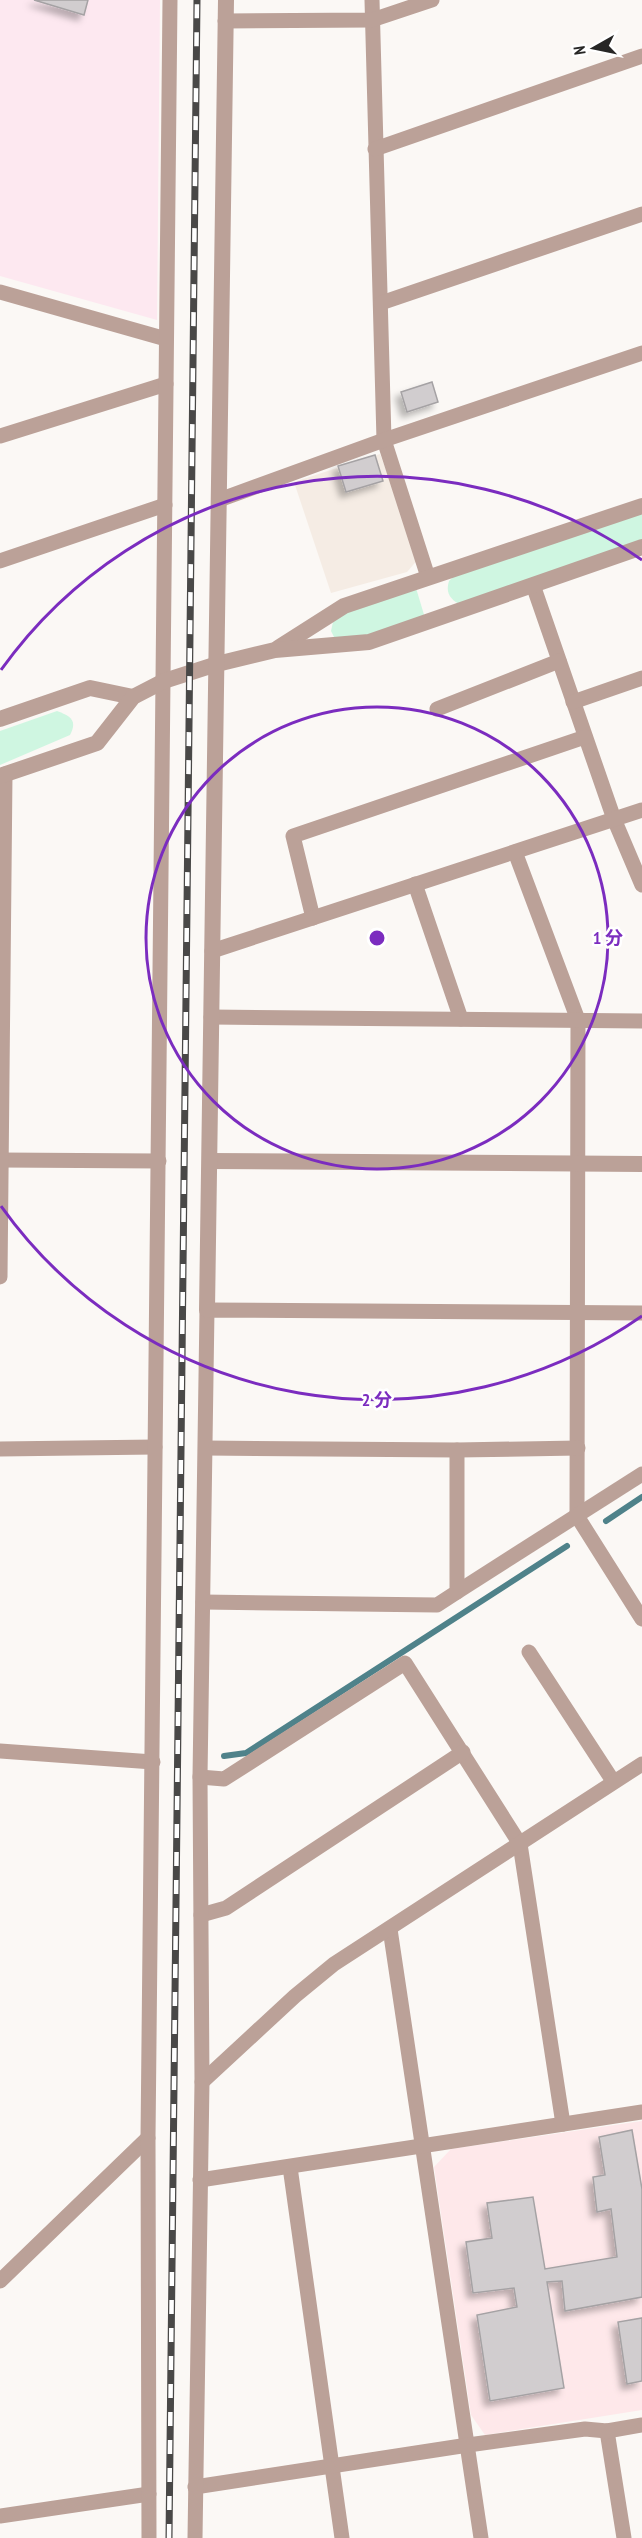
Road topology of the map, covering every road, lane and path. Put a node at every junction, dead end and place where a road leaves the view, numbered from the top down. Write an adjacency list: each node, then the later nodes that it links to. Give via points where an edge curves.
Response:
1 (170, 0): 12 (street)
2 (226, 0): 6 (street)
3 (372, 0): 5 (street)
4 (432, 0): 5 (street)
5 (372, 20): 6 (street); 8 (street)
6 (225, 21): 17 (street)
7 (642, 56): 8 (street)
8 (375, 149): 11 (street)
9 (642, 214): 11 (street)
10 (0, 292): 12 (street)
11 (381, 303): 16 (street)
12 (166, 339): 14 (street)
13 (642, 353): 16 (street)
14 (166, 384): 15 (street); 18 (street)
15 (0, 436)
16 (384, 440): 17 (street); 22 (street)
17 (219, 500): 26 (street)
18 (165, 505): 21 (street); 28 (street)
19 (642, 506): 22 (street)
20 (642, 547): 23 (street)
21 (0, 561)
22 (428, 578): 24 (street, via 344,606)
23 (533, 585): 24 (street, via 369,642); 25 (street)
24 (275, 650): 26 (street)
25 (559, 661): 30 (street); 31 (street)
26 (217, 664): 28 (street); 41 (street)
27 (642, 678): 30 (street)
28 (164, 681): 29 (street); 47 (street)
29 (133, 697): 32 (street, via 90,688); 34 (street, via 97,743)
30 (573, 702): 33 (street)
31 (437, 709)
32 (0, 719)
33 (585, 737): 36 (street); 40 (street, via 293,836)
34 (3, 775): 46 (street)
35 (642, 810): 36 (street)
36 (614, 819): 37 (street); 39 (street)
37 (515, 852): 38 (street); 44 (street)
38 (415, 884): 40 (street); 43 (street)
39 (642, 885)
40 (313, 918): 41 (street)
41 (212, 951): 42 (street)
42 (211, 1017): 43 (street); 48 (street)
43 (461, 1019): 44 (street)
44 (578, 1020): 45 (street); 49 (street)
45 (642, 1021)
46 (1, 1160): 47 (street); 51 (street)
47 (159, 1161): 55 (street)
48 (210, 1161): 49 (street); 52 (street)
49 (578, 1163): 50 (street); 53 (street)
50 (642, 1164)
51 (0, 1277)
52 (207, 1310): 53 (street); 56 (street)
53 (577, 1313): 54 (street); 57 (street)
54 (642, 1313)
55 (155, 1447): 58 (street); 68 (street)
56 (206, 1448): 59 (street); 63 (street)
57 (578, 1448): 59 (street); 61 (street)
58 (0, 1449)
59 (457, 1450): 62 (street)
60 (642, 1474): 61 (street)
61 (577, 1516): 62 (street); 64 (street)
62 (457, 1592): 63 (street, via 437,1605)
63 (202, 1602): 70 (street)
64 (642, 1619)
65 (529, 1653): 71 (street)
66 (0, 1751): 68 (street)
67 (463, 1752): 70 (street, via 405,1663 224,1779); 72 (street); 73 (street, via 226,1908)
68 (153, 1762): 78 (street)
69 (642, 1764): 71 (street)
70 (200, 1777): 73 (street)
71 (613, 1781): 72 (street)
72 (520, 1844): 74 (street); 77 (street)
73 (201, 1915): 75 (street)
74 (390, 1929): 75 (street, via 334,1964); 79 (street)
75 (202, 2082): 81 (street)
76 (642, 2112): 77 (street)
77 (563, 2124): 79 (street)
78 (148, 2138): 82 (street); 88 (street)
79 (423, 2145): 80 (street); 85 (street)
80 (290, 2166): 81 (street); 86 (street)
81 (200, 2180): 87 (street)
82 (0, 2281)
83 (642, 2425): 84 (street)
84 (607, 2431): 85 (street, via 585,2429); 94 (street)
85 (468, 2445): 86 (street); 93 (street)
86 (332, 2467): 87 (street); 92 (street)
87 (195, 2487): 91 (street)
88 (149, 2494): 89 (street); 90 (street)
89 (0, 2516)
90 (148, 2538)
91 (195, 2538)
92 (342, 2538)
93 (481, 2538)
94 (624, 2538)

